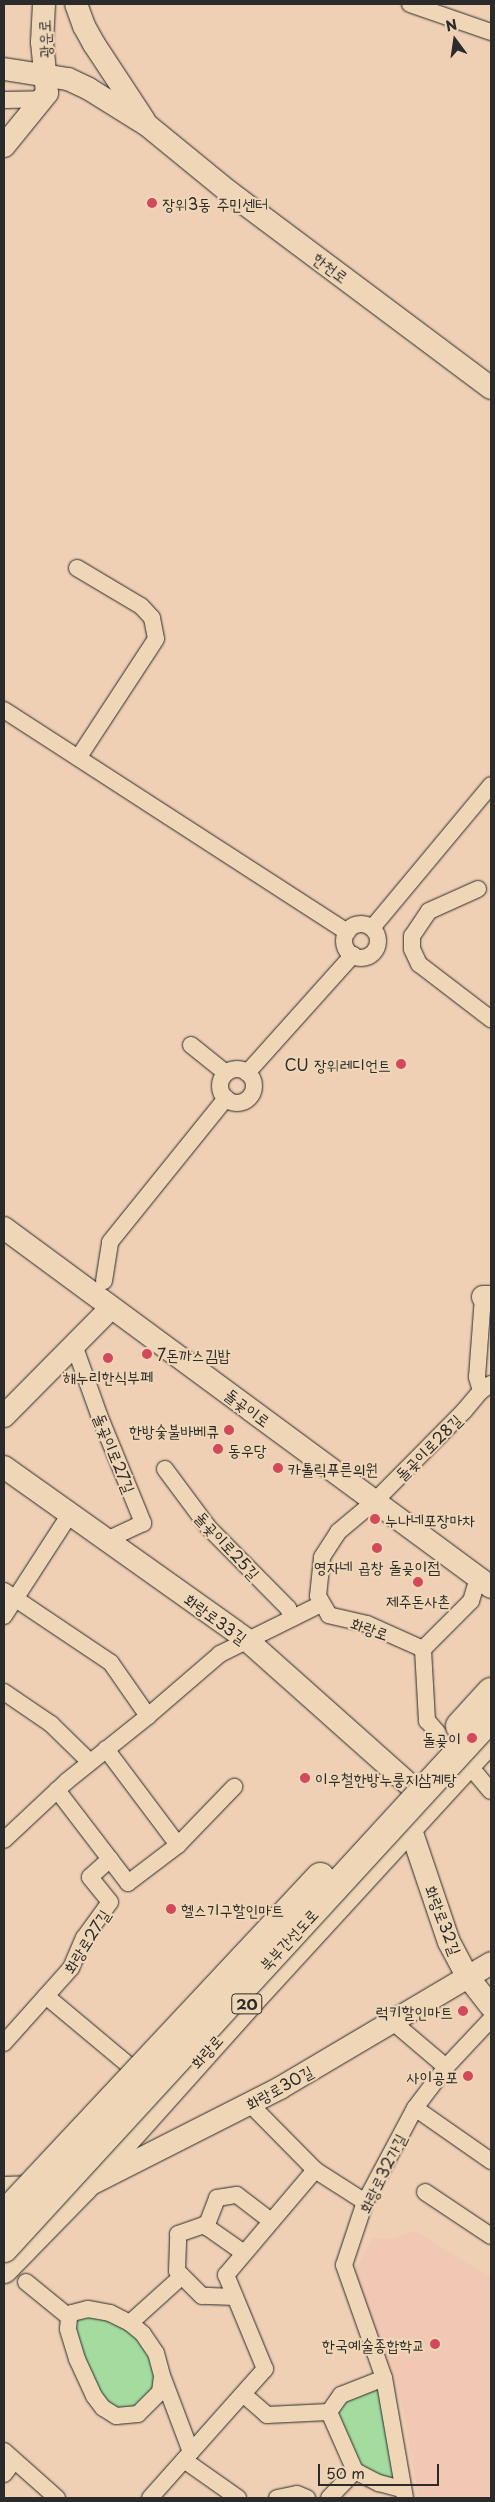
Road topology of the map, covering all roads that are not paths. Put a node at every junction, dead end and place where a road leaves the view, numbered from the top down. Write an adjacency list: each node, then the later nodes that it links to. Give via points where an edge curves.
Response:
1 (44, 4): 6 (street, 광운로, via 42,42)
2 (76, 4): 9 (street, via 94,44)
3 (410, 4): 4 (street)
4 (491, 32)
5 (4, 69): 6 (street)
6 (46, 75): 7 (street, 광운로, via 48,86); 9 (street, via 68,79 89,89)
7 (44, 99): 8 (street); 10 (street)
8 (4, 100)
9 (147, 125): 11 (street, 한천로, via 229,192)
10 (4, 146)
11 (491, 388)
12 (77, 568): 14 (street, via 141,606 152,618 156,639)
13 (4, 710): 14 (street)
14 (78, 758): 18 (street)
15 (491, 785): 17 (street)
16 (478, 889): 20 (street, via 429,911 412,936 412,949 419,964)
17 (372, 928): 18 (street, via 361,924); 19 (street, via 378,937 373,953 364,957)
18 (347, 932): 19 (street, via 345,942)
19 (353, 955): 23 (street)
20 (491, 1020)
21 (191, 1045): 22 (street)
22 (226, 1073): 23 (street, via 236,1069); 24 (street, via 220,1087)
23 (247, 1073): 24 (street, via 253,1088 248,1098 239,1102)
24 (226, 1098): 26 (street, via 110,1242)
25 (4, 1228): 28 (street, 돌곶이로)
26 (104, 1281)
27 (487, 1297): 30 (street, 돌곶이로28길, via 477,1377)
28 (111, 1308): 29 (street); 34 (street, 돌곶이로)
29 (74, 1345): 31 (street); 36 (street, 돌곶이로27길, via 98,1415 143,1523)
30 (486, 1387): 34 (street, 돌곶이로28길)
31 (4, 1416)
32 (4, 1467): 35 (street, 화랑로33길)
33 (165, 1469): 41 (street, 돌곶이로25길, via 208,1527 288,1608)
34 (375, 1501): 37 (street, 돌곶이로); 39 (street, via 338,1532 322,1557 318,1596)
35 (70, 1514): 36 (street, 화랑로33길); 38 (street)
36 (107, 1540): 42 (street, 화랑로33길)
37 (485, 1582): 43 (street)
38 (9, 1595): 40 (street); 47 (street, via 111,1663)
39 (321, 1604): 41 (street); 43 (street, 화랑로, via 328,1615 367,1624)
40 (4, 1616)
41 (292, 1618): 42 (street)
42 (248, 1640): 47 (street, via 220,1654); 54 (street, 화랑로33길)
43 (423, 1648): 51 (street, via 427,1721)
44 (4, 1692): 52 (street, via 51,1724)
45 (491, 1692): 80 (highway, 북부간선도로, bridge)
46 (491, 1702): 51 (main road, 화랑로 / 20)
47 (148, 1716): 50 (street)
48 (491, 1717): 84 (highway, 북부간선도로, bridge)
49 (491, 1739): 51 (main road, 화랑로 / 20)
50 (106, 1749): 52 (street); 59 (street)
51 (459, 1756): 54 (main road, 화랑로 / 20); 56 (street); 57 (main road, 화랑로 / 20)
52 (90, 1762): 55 (street)
53 (234, 1787): 59 (street)
54 (413, 1788): 69 (main road, 화랑로 / 20)
55 (57, 1790): 58 (street); 60 (street)
56 (491, 1791)
57 (410, 1827): 62 (street, 화랑로32길, via 450,1942); 77 (main road, 화랑로 / 20)
58 (4, 1838)
59 (178, 1845): 60 (street, via 128,1883)
60 (110, 1858): 63 (street, 화랑로27길, via 90,1877 110,1902 84,1938 72,1968)
61 (491, 1963): 62 (street, 화랑로30길)
62 (468, 1977): 64 (street, 화랑로32길); 66 (street, 화랑로30길)
63 (46, 1996): 67 (street, 화랑로27길); 69 (street)
64 (491, 2006)
65 (491, 2019): 68 (street, 화랑로32가길)
66 (393, 2022): 68 (street); 70 (street, 화랑로30길)
67 (4, 2043)
68 (446, 2067): 71 (street, 화랑로32가길)
69 (144, 2079): 74 (main road, 화랑로 / 20)
70 (250, 2104): 73 (street); 77 (street, 화랑로30길)
71 (415, 2108): 72 (street); 78 (street, 화랑로32가길)
72 (491, 2161)
73 (315, 2170): 78 (street); 79 (street)
74 (48, 2184): 75 (street); 77 (street, via 46,2202); 80 (main road, 화랑로 / 20)
75 (4, 2185)
76 (425, 2192): 82 (street)
77 (75, 2196): 83 (main road, 화랑로 / 20)
78 (365, 2202): 92 (street, 화랑로32가길, via 344,2265)
79 (271, 2221): 81 (street, via 237,2195 217,2198); 85 (street)
80 (7, 2222): 83 (street, via 33,2216)
81 (206, 2227): 85 (street); 87 (street, via 178,2234 177,2271)
82 (491, 2236)
83 (34, 2238): 86 (main road, 화랑로 / 20)
84 (4, 2248)
85 (244, 2254): 88 (street, via 226,2275)
86 (15, 2276): 89 (street)
87 (182, 2276): 88 (street, via 202,2296); 90 (street)
88 (235, 2297): 93 (street, via 265,2369)
89 (69, 2317): 90 (street, via 72,2313 88,2309 110,2313); 91 (street, via 68,2329 77,2359 90,2389 103,2408 116,2416 132,2417 160,2392)
90 (130, 2323): 91 (street, via 152,2346)
91 (162, 2376): 96 (street)
92 (384, 2378): 94 (street, via 340,2395); 99 (street, 화랑로32가길)
93 (242, 2394): 94 (street, via 267,2414); 96 (street)
94 (329, 2412): 97 (street)
95 (9, 2456): 98 (street); 100 (street)
96 (188, 2456): 101 (street); 102 (street)
97 (354, 2471): 99 (street); 105 (street)
98 (4, 2474)
99 (403, 2494)
100 (57, 2498)
101 (150, 2498)
102 (238, 2498)
103 (277, 2498): 104 (street, via 296,2494)
104 (307, 2498)
105 (328, 2498)

